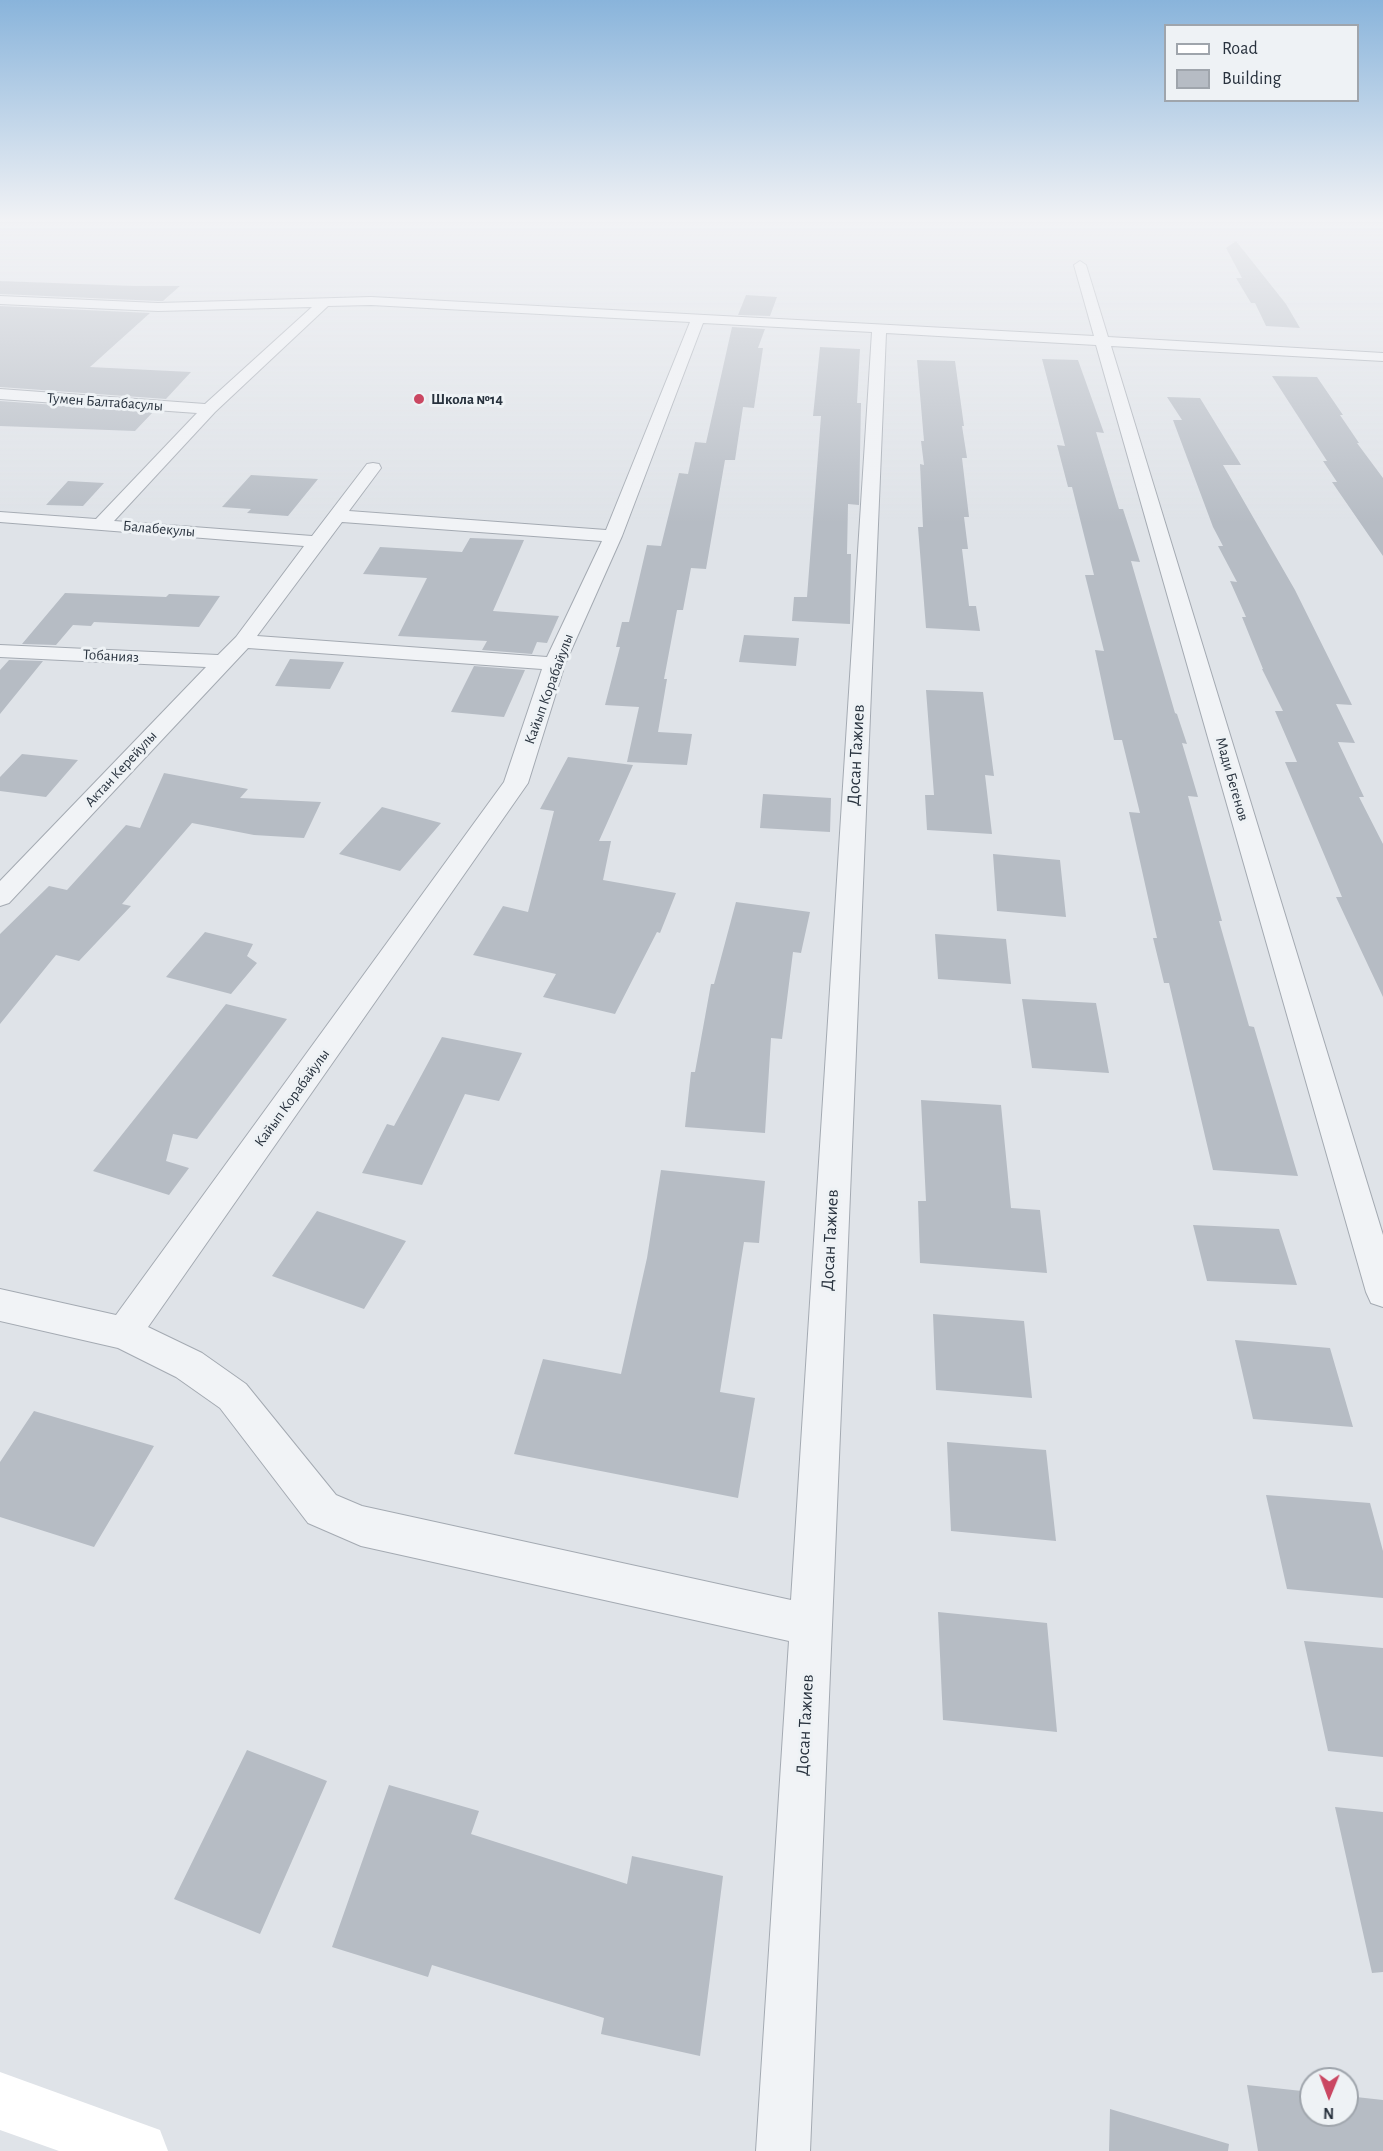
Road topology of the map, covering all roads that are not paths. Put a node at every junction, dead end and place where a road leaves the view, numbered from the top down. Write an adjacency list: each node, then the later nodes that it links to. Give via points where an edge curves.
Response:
1 (303, 322): 10 (street)
2 (697, 322): 15 (street, Кайып Корабайулы)
3 (759, 322): 5 (street)
4 (1097, 322): 6 (street, Мади Бегенов)
5 (879, 329): 6 (street); 26 (street, Досан Тажиев)
6 (1103, 341): 7 (street); 23 (street, Мади Бегенов)
7 (1376, 356): 8 (street)
8 (1378, 372)
9 (0, 394): 10 (street, Тумен Балтабасулы)
10 (210, 409): 14 (street)
11 (373, 468): 12 (street, Актан Керейулы)
12 (338, 516): 15 (street); 16 (street, Актан Керейулы)
13 (0, 517): 14 (street, Балабекулы)
14 (100, 525): 16 (street, Балабекулы)
15 (613, 536): 20 (street, Кайып Корабайулы)
16 (318, 542): 17 (street, Актан Керейулы)
17 (243, 641): 19 (street, Актан Керейулы); 20 (street)
18 (0, 651): 19 (street, Тобанияз)
19 (222, 662): 21 (street, Актан Керейулы)
20 (555, 664): 25 (street, Кайып Корабайулы, via 516,783)
21 (11, 872): 22 (street, Актан Керейулы)
22 (0, 897)
23 (1383, 1292)
24 (0, 1305): 25 (street)
25 (124, 1333): 26 (street, via 189,1365 233,1396 322,1509 352,1522)
26 (810, 1624): 29 (street, Досан Тажиев)
27 (0, 2101): 28 (street)
28 (139, 2151)
29 (783, 2151)

